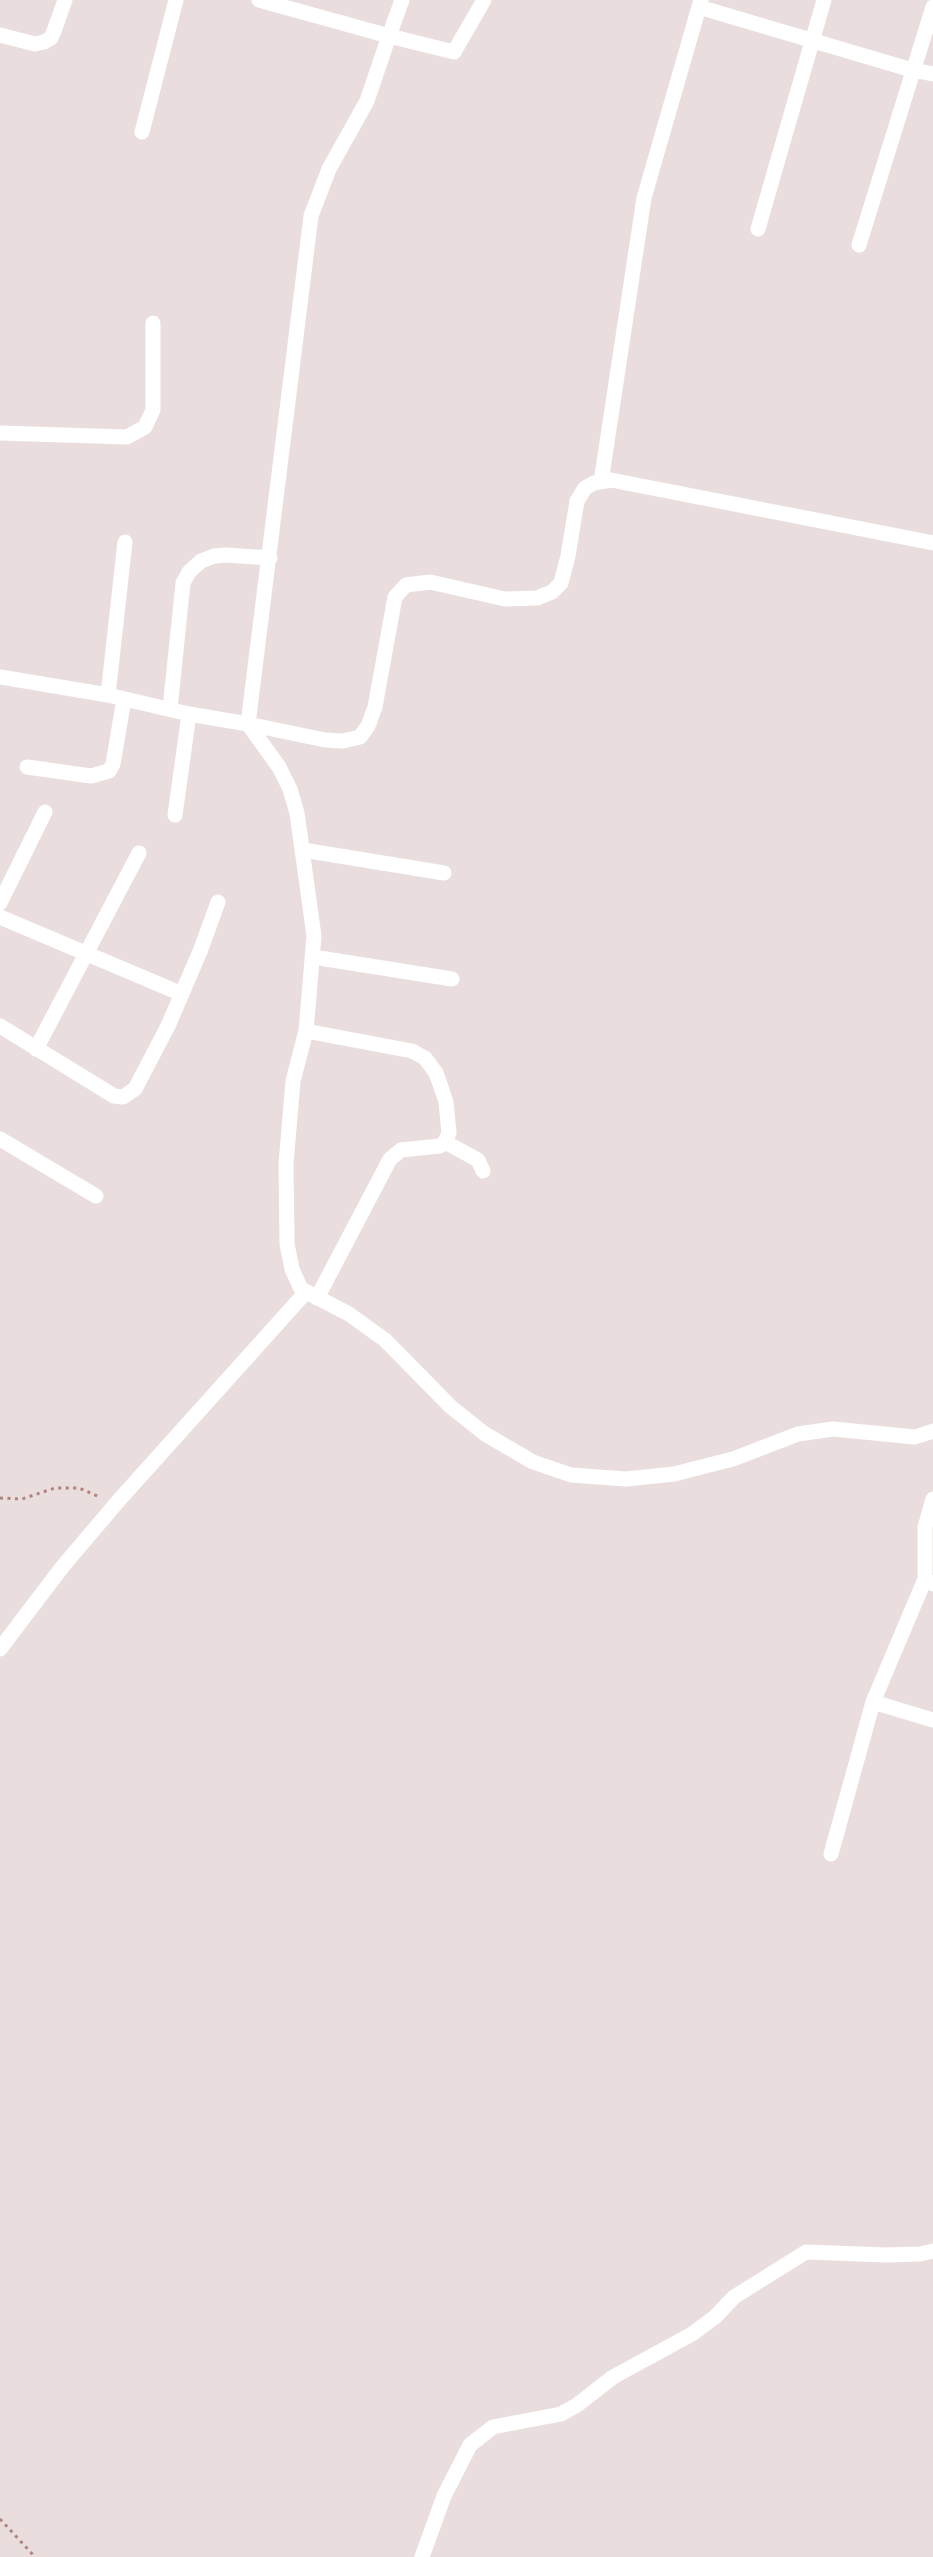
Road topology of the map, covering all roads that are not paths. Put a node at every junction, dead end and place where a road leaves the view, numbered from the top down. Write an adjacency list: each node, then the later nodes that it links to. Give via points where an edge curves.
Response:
1 (64, 0): 10 (street, via 51,38 44,42 35,44)
2 (176, 0): 15 (street)
3 (259, 0): 7 (street)
4 (402, 0): 11 (street)
5 (484, 0): 11 (street, via 454,52)
6 (824, 0): 12 (street)
7 (282, 3): 11 (street)
8 (700, 4): 12 (street); 20 (street, via 644,198)
9 (933, 7): 13 (street)
10 (0, 35)
11 (389, 36): 23 (street, via 367,101 329,169 310,216)
12 (812, 39): 13 (street); 16 (street)
13 (912, 70): 14 (street); 17 (street)
14 (933, 74)
15 (142, 132)
16 (758, 229)
17 (859, 245)
18 (153, 323): 19 (street, via 153,410 145,427 127,437)
19 (0, 433)
20 (601, 482): 22 (street, via 611,480 711,498); 29 (street, via 585,488 577,501 561,583 552,592 537,598 505,599 430,582 406,585 395,597 375,707 360,737 325,740)
21 (125, 542): 25 (street)
22 (933, 543)
23 (270, 558): 27 (street, via 214,556 189,572 183,583); 29 (street)
24 (0, 677): 25 (street)
25 (108, 695): 26 (street)
26 (124, 699): 27 (street); 30 (street, via 109,771 91,776)
27 (170, 709): 28 (street)
28 (189, 714): 29 (street); 32 (street)
29 (248, 724): 33 (street, via 290,789)
30 (27, 767)
31 (45, 812): 37 (street)
32 (175, 815)
33 (303, 850): 35 (street); 40 (street)
34 (139, 853): 39 (street)
35 (444, 873)
36 (218, 902): 42 (street)
37 (0, 903)
38 (0, 917): 39 (street)
39 (87, 952): 42 (street); 45 (street)
40 (313, 957): 41 (street); 44 (street)
41 (452, 980)
42 (182, 994): 45 (street, via 135,1089 123,1097 114,1096)
43 (0, 1026): 45 (street)
44 (306, 1031): 47 (street, via 412,1051 424,1058 436,1073 446,1102 449,1133); 50 (street, via 293,1081 286,1164 287,1244 301,1289)
45 (36, 1049)
46 (0, 1139): 49 (street)
47 (445, 1142): 48 (street, via 478,1160); 50 (street, via 440,1146 400,1150 390,1159)
48 (483, 1171)
49 (96, 1196)
50 (311, 1295): 51 (street, via 349,1314 385,1340 451,1407 485,1434 533,1462 571,1475 626,1479 674,1474 733,1459 798,1434 822,1431 915,1437); 54 (street, via 116,1504)
51 (933, 1431)
52 (933, 1499): 53 (street, via 925,1527)
53 (929, 1582): 55 (street)
54 (0, 1649)
55 (873, 1702): 56 (street); 57 (street)
56 (933, 1720)
57 (831, 1854)
58 (933, 2251): 59 (street, via 886,2255 806,2252 734,2296 693,2334 613,2377 561,2414 493,2427 470,2445 444,2496)
59 (422, 2557)

